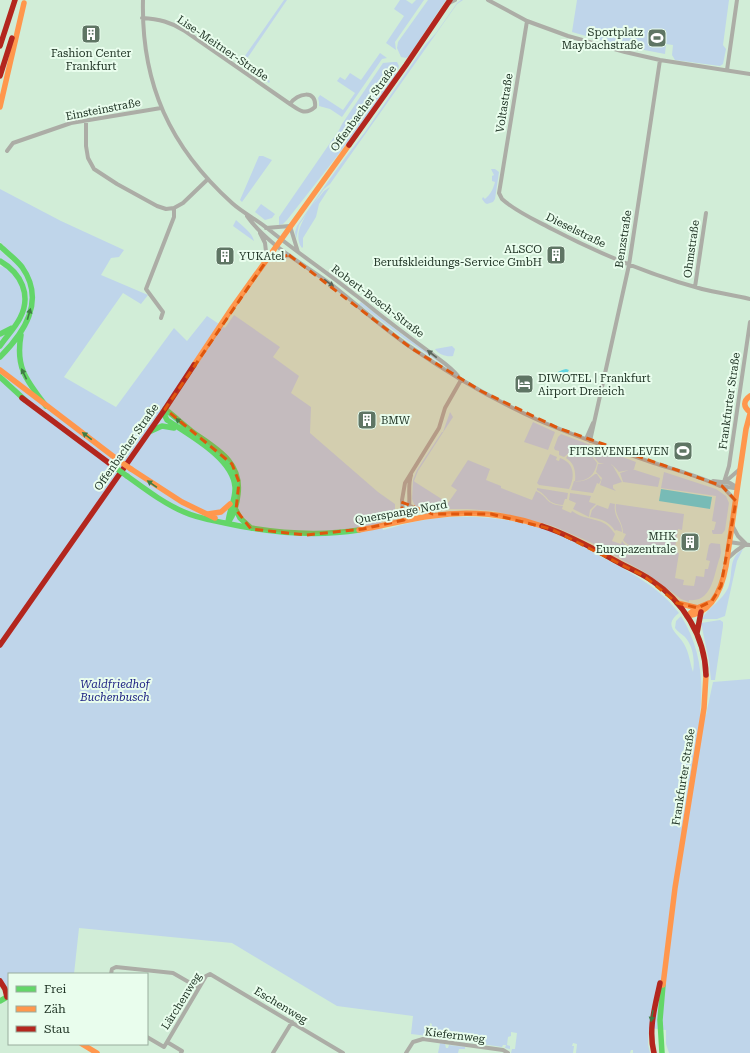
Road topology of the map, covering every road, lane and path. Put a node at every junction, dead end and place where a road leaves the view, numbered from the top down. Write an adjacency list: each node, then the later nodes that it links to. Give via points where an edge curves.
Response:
1 (14, 0): 10 (main road); 11 (main road)
2 (143, 0): 8 (street)
3 (455, 0): 7 (street)
4 (488, 0): 9 (street)
5 (738, 0): 13 (street)
6 (24, 1): 15 (main road); 17 (main road)
7 (449, 2): 26 (main road, Offenbacher Straße)
8 (142, 18): 16 (street, Lise-Meitner-Straße, via 173,23); 18 (street, via 144,46)
9 (527, 21): 12 (street, via 568,36); 22 (street, Voltastraße)
10 (0, 29)
11 (0, 46)
12 (660, 60): 13 (street); 36 (street, Benzstraße)
13 (727, 70): 14 (street)
14 (750, 74)
15 (0, 76)
16 (290, 104): 16 (street, Lise-Meitner-Straße, via 304,112 310,112 316,102 310,95 305,94 293,99)
17 (0, 107)
18 (161, 108): 19 (street, Einsteinstraße); 21 (street, via 183,148)
19 (86, 121): 20 (street, Einsteinstraße, via 71,123 13,143); 23 (street, via 86,146 88,158 94,169 157,206)
20 (7, 151)
21 (208, 179): 23 (street, via 183,203); 25 (street)
22 (500, 188): 36 (street, Dieselstraße, via 502,199 522,212 597,252)
23 (174, 208): 39 (street, via 174,217 146,289 163,312)
24 (706, 213): 37 (street, Ohmstraße)
25 (247, 216): 27 (street, Robert-Bosch-Straße); 28 (street)
26 (290, 226): 27 (street); 29 (main road, Offenbacher Straße); 32 (street)
27 (266, 228): 29 (street, Robert-Bosch-Straße)
28 (259, 231): 30 (street, Robert-Bosch-Straße); 34 (street, via 265,243)
29 (281, 240): 30 (main road, Offenbacher Straße); 32 (street, Robert-Bosch-Straße)
30 (277, 245): 33 (street, Robert-Bosch-Straße); 34 (main road, Offenbacher Straße)
31 (0, 246): 43 (main road, one-way to 31, via 31,309 31,286 23,269)
32 (298, 253): 48 (street, Robert-Bosch-Straße, one-way to 32, via 454,370)
33 (289, 255): 34 (street); 48 (street, Robert-Bosch-Straße, one-way to 48, via 411,348)
34 (267, 260): 51 (main road, Offenbacher Straße)
35 (0, 261): 41 (main road, via 18,275 25,293 22,312)
36 (629, 265): 37 (street, Dieselstraße); 53 (street, Benzstraße)
37 (695, 287): 38 (street, Dieselstraße)
38 (750, 299)
39 (161, 318)
40 (750, 322): 60 (street, Frankfurter Straße, via 729,466)
41 (12, 328): 42 (main road); 44 (main road)
42 (0, 334)
43 (21, 335): 45 (main road); 50 (main road, one-way to 43, via 30,386 20,367 18,351)
44 (0, 346)
45 (0, 357)
46 (0, 370): 50 (main road)
47 (0, 379): 69 (main road, Querspange Nord, bridge, via 126,476 166,503 193,515)
48 (461, 380): 56 (street, Robert-Bosch-Straße, via 537,419); 58 (street, via 439,428)
49 (750, 396): 52 (main road, Frankfurter Straße, via 744,404)
50 (46, 406): 67 (main road, one-way to 50, bridge, via 172,498)
51 (165, 409): 54 (main road, via 166,419); 55 (main road, Offenbacher Straße); 65 (main road, one-way to 51, via 239,482 232,464)
52 (750, 413): 59 (main road, Frankfurter Straße)
53 (595, 419): 56 (street, Benzstraße); 57 (street, Benzstraße)
54 (181, 431): 55 (main road, via 162,426); 63 (main road, via 228,465 234,480 235,493)
55 (148, 432): 79 (main road, Offenbacher Straße)
56 (586, 439): 57 (street, Robert-Bosch-Straße)
57 (590, 441): 60 (street, Robert-Bosch-Straße)
58 (414, 467): 64 (street, via 409,484); 68 (street, via 403,487)
59 (740, 469): 60 (street); 61 (main road, Frankfurter Straße)
60 (723, 484): 61 (street, Robert-Bosch-Straße); 62 (street)
61 (738, 488): 62 (main road, Frankfurter Straße)
62 (736, 501): 70 (main road, Frankfurter Straße)
63 (232, 503): 67 (main road, via 221,512); 69 (main road)
64 (409, 505): 66 (street, via 416,510); 68 (street)
65 (236, 510): 69 (main road); 71 (main road, via 240,518)
66 (433, 514): 68 (main road, Querspange Nord); 75 (main road, Querspange Nord, via 491,514 551,529 644,576 668,593)
67 (206, 515): 69 (main road)
68 (404, 520): 71 (main road, Querspange Nord, via 326,534 287,534)
69 (228, 523): 71 (main road, Querspange Nord)
70 (732, 525): 72 (main road, Frankfurter Straße); 73 (street, via 738,536)
71 (251, 528)
72 (729, 542): 73 (street); 74 (main road, Frankfurter Straße)
73 (748, 545): 74 (street)
74 (726, 560): 76 (main road, Frankfurter Straße, via 717,595)
75 (677, 603): 76 (main road); 77 (main road, Querspange Nord)
76 (700, 610): 77 (main road, Frankfurter Straße, via 697,615); 78 (main road)
77 (687, 616): 78 (main road, Frankfurter Straße)
78 (697, 633): 80 (main road, Frankfurter Straße, via 706,672 705,702)
79 (0, 645)
80 (668, 943): 97 (main road, Frankfurter Straße, one-way to 97, via 652,1018 650,1036); 98 (main road, Frankfurter Straße, via 659,1037)
81 (111, 973): 84 (street, via 116,967 171,972)
82 (209, 974): 84 (street, Lärchenweg); 87 (street, Eschenweg)
83 (0, 981): 85 (main road)
84 (199, 988): 89 (street, Lärchenweg)
85 (8, 997): 86 (main road)
86 (0, 1001)
87 (292, 1022): 93 (street); 94 (street, Eschenweg)
88 (148, 1038): 89 (street, via 164,1047)
89 (167, 1042): 91 (street, Lärchenweg)
90 (84, 1045): 92 (main road)
91 (182, 1052)
92 (97, 1053)
93 (273, 1053)
94 (343, 1053)
95 (406, 1053): 96 (street, Kiefernweg, via 413,1042 423,1038 503,1050)
96 (508, 1053)
97 (654, 1053)
98 (662, 1053)

